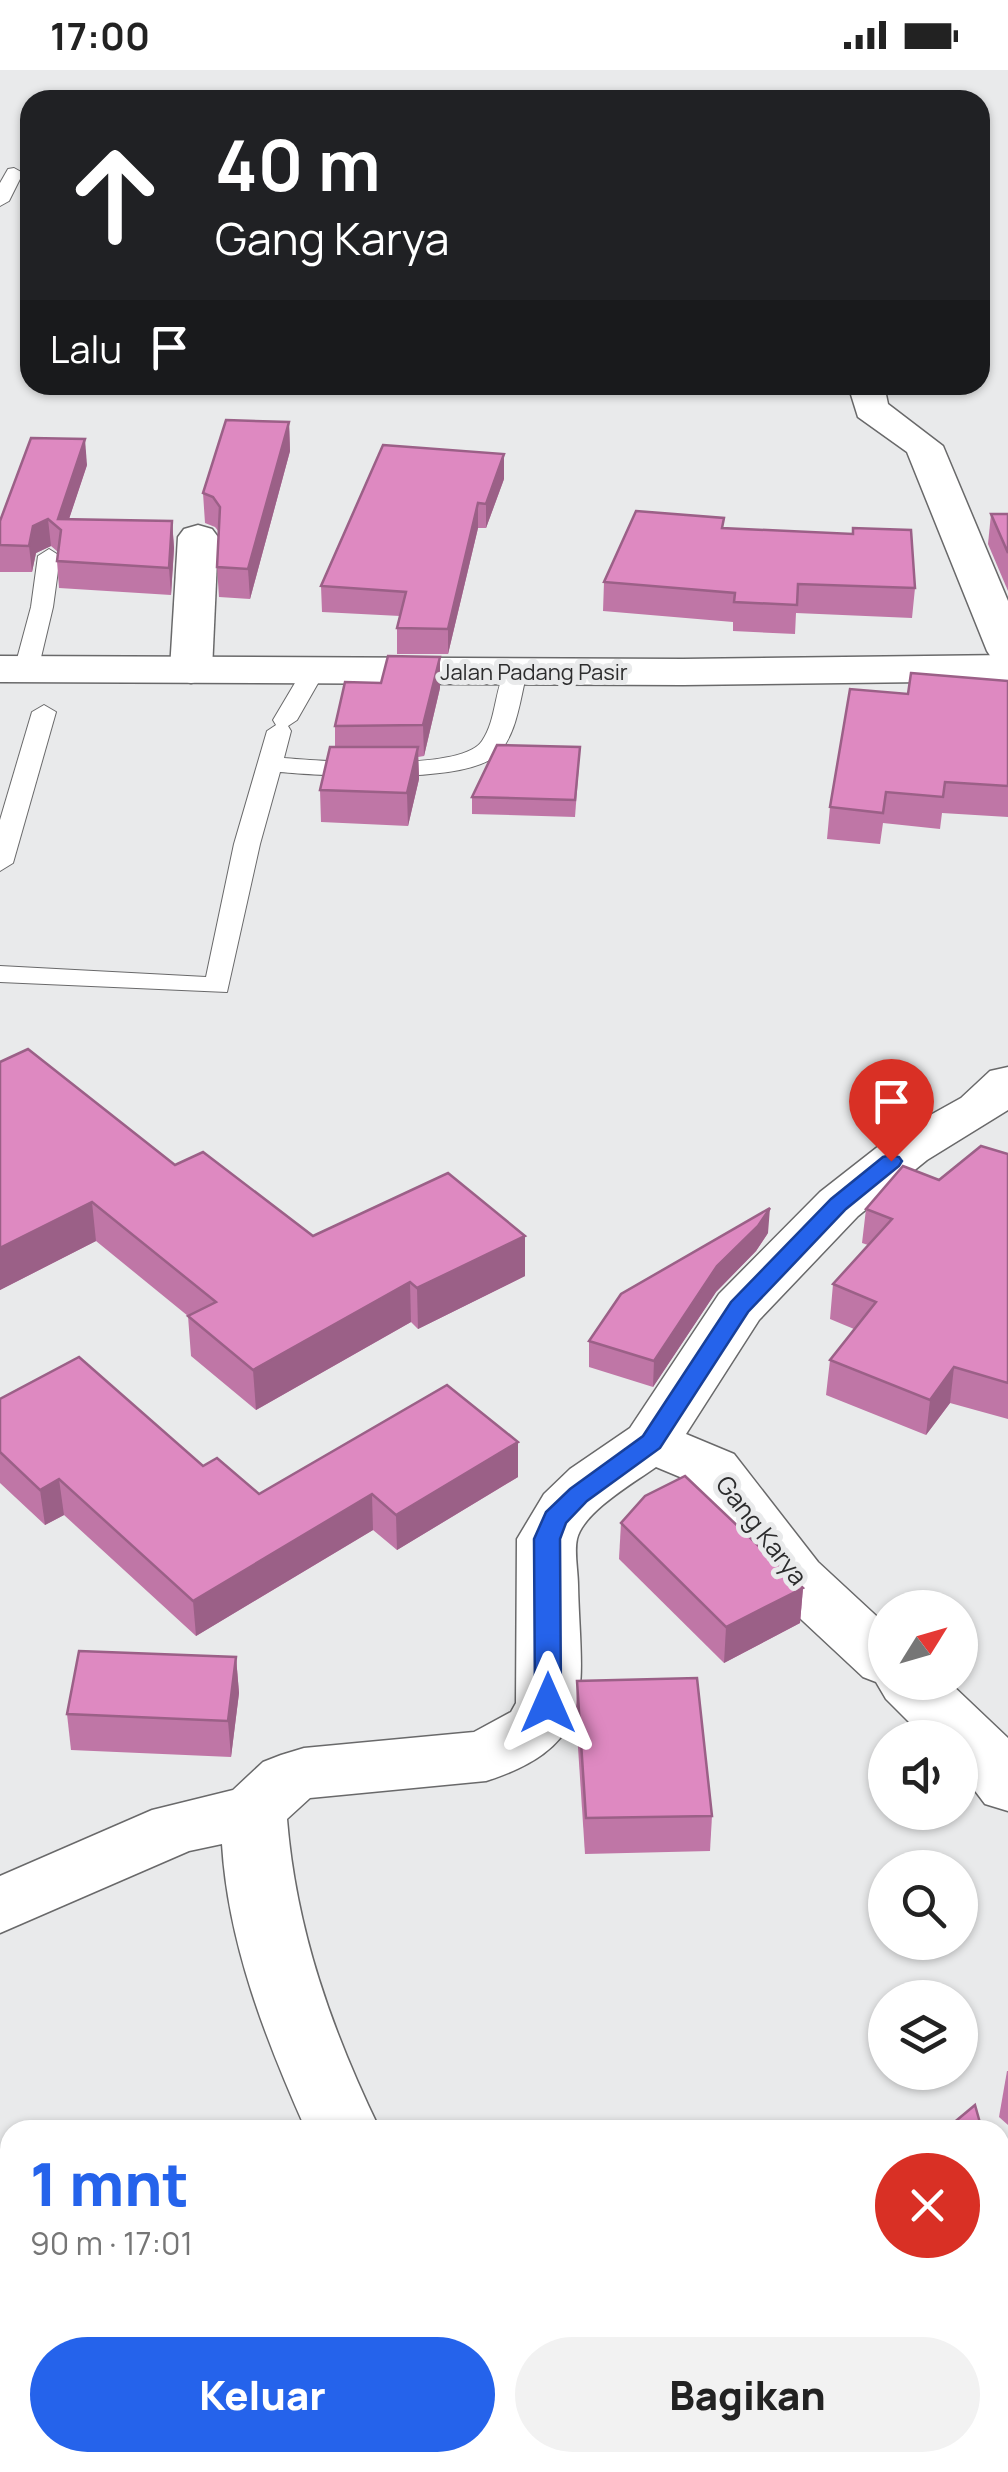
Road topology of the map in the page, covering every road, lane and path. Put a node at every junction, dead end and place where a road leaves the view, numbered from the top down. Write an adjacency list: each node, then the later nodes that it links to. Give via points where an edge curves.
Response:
1 (14, 174): 2 (lane)
2 (0, 201)
3 (868, 395): 6 (main road, via 872,409 924,446)
4 (198, 537): 8 (main road)
5 (49, 556): 11 (lane)
6 (1008, 651)
7 (1008, 668): 10 (main road, Jalan Padang Pasir)
8 (190, 670): 9 (main road, Jalan Padang Pasir); 11 (main road, Jalan Padang Pasir)
9 (313, 671): 10 (main road, Jalan Padang Pasir); 12 (lane, via 282,726)
10 (515, 672): 12 (lane, via 484,756 458,765)
11 (35, 684): 13 (lane)
12 (270, 764): 14 (lane, via 218,986)
13 (3, 847)
14 (0, 974)
15 (998, 1107): 16 (main road, via 908,1150 838,1204 740,1307)
16 (651, 1442): 17 (main road, Gang Karya, via 713,1468 796,1578); 20 (main road, via 555,1518 547,1539 548,1703 534,1728 486,1756 304,1773)
17 (868, 1645)
18 (927, 1700): 19 (main road)
19 (1003, 1771)
20 (253, 1810): 21 (main road, via 176,1828); 22 (main road, via 266,1924)
21 (0, 1906)
22 (338, 2120)

